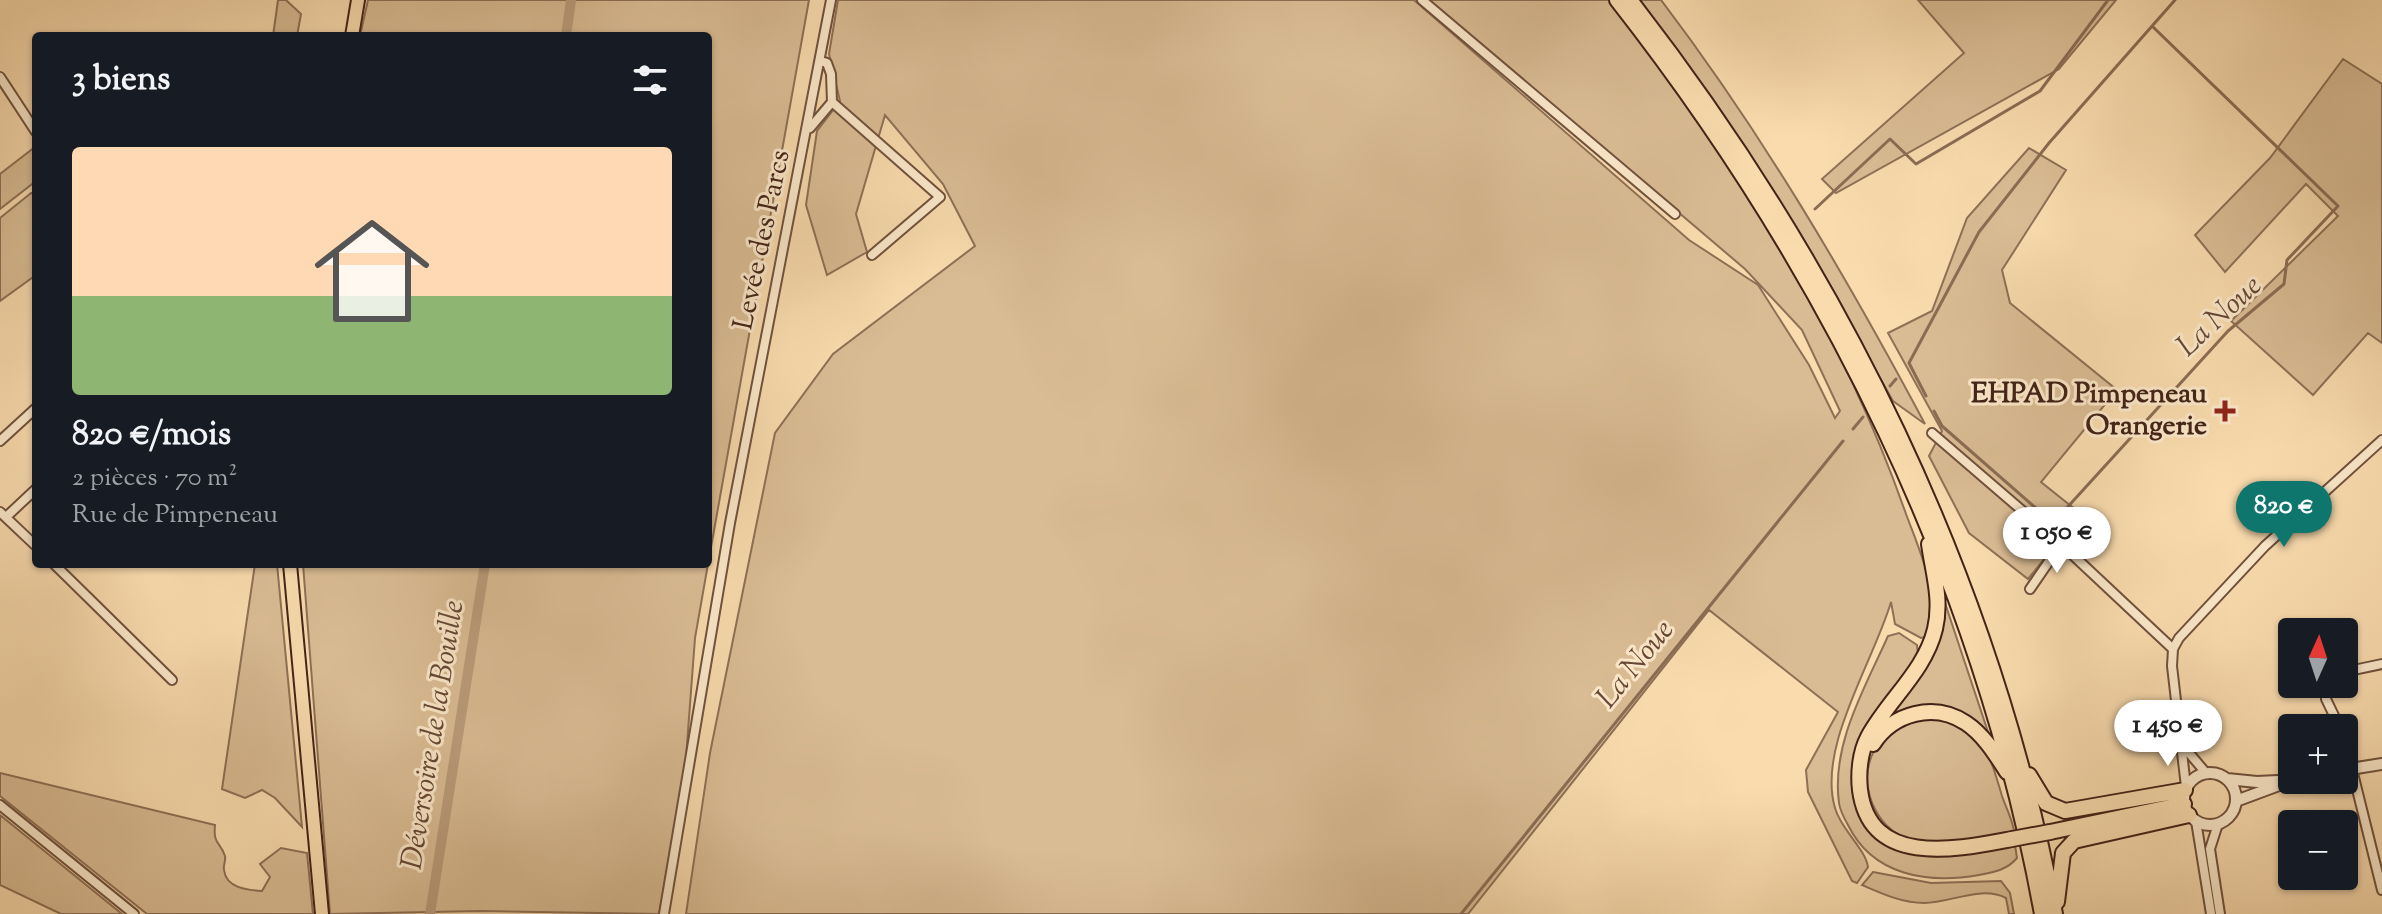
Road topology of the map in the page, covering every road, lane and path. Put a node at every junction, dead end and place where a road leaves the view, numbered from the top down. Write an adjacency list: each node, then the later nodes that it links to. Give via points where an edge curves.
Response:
1 (358, 0): 6 (main road)
2 (831, 0): 7 (street, Levée des Parcs)
3 (1422, 0): 12 (street)
4 (1617, 0): 20 (highway, via 1690,95 1774,223 1838,335)
5 (1630, 0): 31 (highway, via 1731,136 1859,352 1943,530)
6 (353, 32)
7 (821, 61): 9 (street, via 831,74); 11 (street, Levée des Parcs)
8 (0, 77): 10 (street)
9 (832, 102): 11 (street); 13 (street, via 940,197)
10 (32, 126)
11 (809, 129): 48 (street, Levée des Parcs, via 733,508)
12 (1675, 214)
13 (872, 255)
14 (32, 412): 17 (street)
15 (1932, 433): 22 (street)
16 (2382, 440): 26 (street, via 2265,546 2188,625)
17 (0, 441)
18 (32, 492): 19 (street)
19 (3, 514): 21 (street)
20 (1926, 520): 37 (highway, via 1937,585 1935,629 1920,664 1866,740); 39 (highway, via 1962,610)
21 (32, 542)
22 (2061, 544): 25 (street); 26 (street)
23 (58, 568): 29 (street)
24 (290, 568): 47 (main road)
25 (2030, 589)
26 (2173, 649): 30 (street)
27 (2382, 664): 28 (street)
28 (2358, 669)
29 (172, 680)
30 (2183, 747): 34 (street); 42 (street)
31 (2019, 757): 42 (highway, via 2046,803 2065,811); 50 (highway)
32 (2382, 764): 33 (street)
33 (2358, 768)
34 (2206, 773): 35 (street); 42 (street, via 2197,776)
35 (2227, 779): 36 (street); 41 (street)
36 (2278, 780)
37 (1859, 782): 39 (highway, via 1869,750 1885,729 1908,715 1927,712 1964,722 1976,732); 42 (highway, bridge, via 1865,808 1896,842 1949,850)
38 (2278, 787): 41 (street)
39 (2017, 794): 49 (highway)
40 (2355, 794): 45 (street)
41 (2236, 801): 44 (street, via 2231,815)
42 (2188, 803): 44 (street); 50 (highway, via 2074,841 2060,862); 51 (street)
43 (0, 805): 46 (street)
44 (2218, 824): 52 (street, via 2210,849)
45 (2382, 890)
46 (134, 914)
47 (322, 914)
48 (664, 914)
49 (2042, 914)
50 (2055, 914)
51 (2211, 914)
52 (2220, 914)

